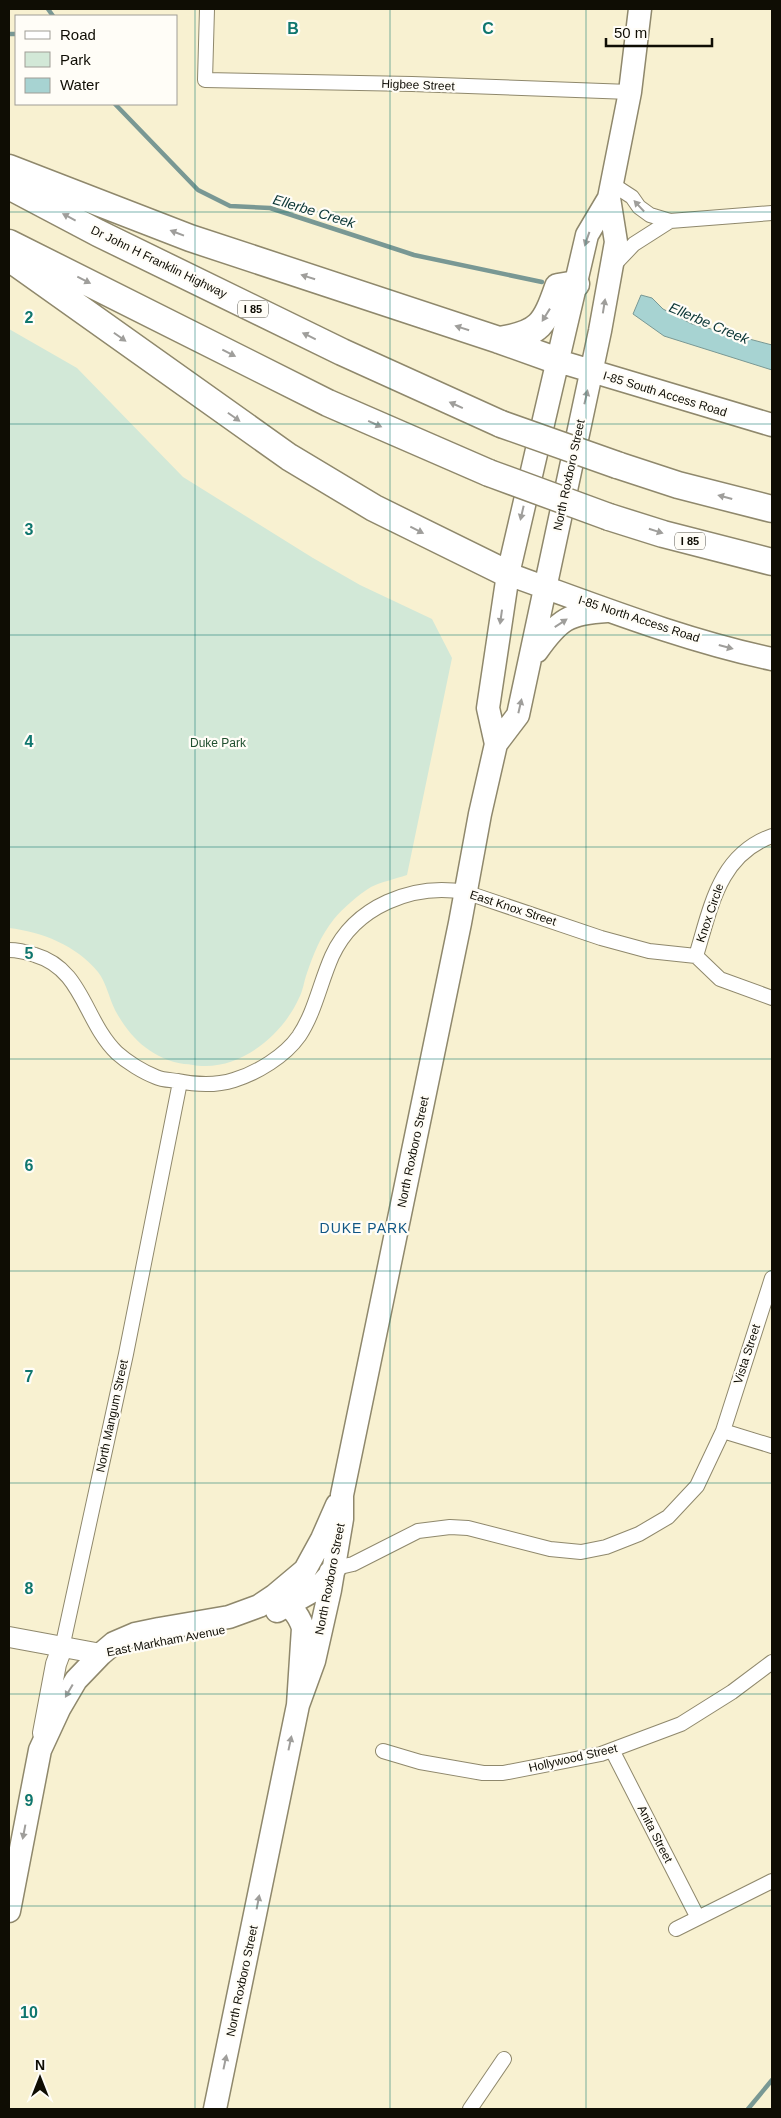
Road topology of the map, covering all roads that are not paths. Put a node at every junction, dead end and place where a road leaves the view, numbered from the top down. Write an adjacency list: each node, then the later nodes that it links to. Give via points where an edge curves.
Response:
1 (207, 9): 3 (street, Higbee Street, via 205,80)
2 (640, 9): 3 (main road, North Roxboro Street)
3 (630, 92): 6 (main road, North Roxboro Street)
4 (9, 168): 13 (highway, one-way to 4, via 190,238)
5 (9, 186): 17 (highway, Dr John H Franklin Highway / I 85, one-way to 5, bridge, via 678,485 501,424 342,352)
6 (611, 191): 8 (street, one-way to 6, via 650,215 632,197); 11 (main road, North Roxboro Street, via 616,242); 12 (main road, North Roxboro Street, one-way to 12, via 588,236)
7 (772, 213): 8 (street)
8 (670, 221): 11 (street, via 634,244)
9 (9, 243): 18 (highway, I 85, one-way to 18, bridge, via 328,403 489,473 663,534)
10 (9, 258): 19 (highway, one-way to 19, via 289,457 374,508)
11 (610, 268): 15 (main road, North Roxboro Street, one-way to 11)
12 (576, 284): 13 (highway, one-way to 13, via 558,287 551,308 534,331); 14 (main road, North Roxboro Street)
13 (499, 340): 14 (highway)
14 (558, 361): 15 (main road, I-85 South Access Road); 19 (main road, North Roxboro Street, one-way to 19)
15 (592, 372): 16 (main road, I-85 South Access Road); 20 (main road, North Roxboro Street, one-way to 15)
16 (772, 425)
17 (772, 510)
18 (772, 562)
19 (508, 574): 20 (main road, I-85 North Access Road); 24 (main road, North Roxboro Street, one-way to 24, via 488,708)
20 (546, 588): 21 (main road, I-85 North Access Road); 23 (main road, North Roxboro Street)
21 (613, 611): 22 (main road, I-85 North Access Road, one-way to 22, via 720,646); 23 (main road, one-way to 21, via 552,629 562,622 587,612)
22 (772, 659)
23 (531, 661): 24 (main road, North Roxboro Street, one-way to 23, via 518,715)
24 (496, 744): 26 (main road, North Roxboro Street)
25 (772, 836): 28 (street, Knox Circle, via 745,850 729,868 713,899)
26 (465, 892): 28 (street, East Knox Street, via 639,949); 30 (street, East Knox Street, via 432,890 405,895 378,907 351,927 343,938 333,955 310,1018 291,1046 258,1070 234,1080 207,1085); 34 (main road, North Roxboro Street)
27 (9, 950): 30 (street, East Knox Street, via 38,956 63,969 74,982 96,1027 116,1052 156,1077)
28 (696, 956): 29 (street, Knox Circle, via 720,979)
29 (772, 998)
30 (180, 1082): 39 (street, North Mangum Street, via 126,1354)
31 (772, 1278): 32 (street, Vista Street)
32 (724, 1431): 33 (street); 36 (street, East Markham Avenue, via 697,1486 668,1517 639,1534 606,1547 581,1552 550,1549 468,1528 450,1527 418,1531 353,1564)
33 (772, 1446)
34 (342, 1495): 35 (main road, East Markham Avenue); 36 (main road, North Roxboro Street, via 342,1519)
35 (304, 1570): 36 (street, East Markham Avenue); 37 (main road, East Markham Avenue)
36 (334, 1570): 37 (main road, East Markham Avenue, via 318,1588); 42 (main road, North Roxboro Street, via 314,1661)
37 (282, 1601): 40 (main road, East Markham Avenue, via 240,1627); 42 (main road, North Roxboro Street, via 298,1614 303,1628)
38 (9, 1636): 39 (street, East Markham Avenue)
39 (62, 1648): 40 (street, East Markham Avenue); 43 (street, North Mangum Street)
40 (100, 1654): 43 (main road, North Mangum Street, one-way to 43, via 68,1692)
41 (772, 1662): 44 (street, Hollywood Street, via 681,1724)
42 (298, 1705): 51 (main road, North Roxboro Street, one-way to 42)
43 (40, 1750): 47 (main road, North Mangum Street, one-way to 47)
44 (612, 1750): 45 (street, Hollywood Street, via 502,1772 455,1769); 48 (street, Anita Street)
45 (383, 1751)
46 (772, 1881): 48 (street)
47 (9, 1911)
48 (698, 1918): 49 (street)
49 (676, 1929)
50 (504, 2059): 52 (street)
51 (215, 2109)
52 (470, 2109)

